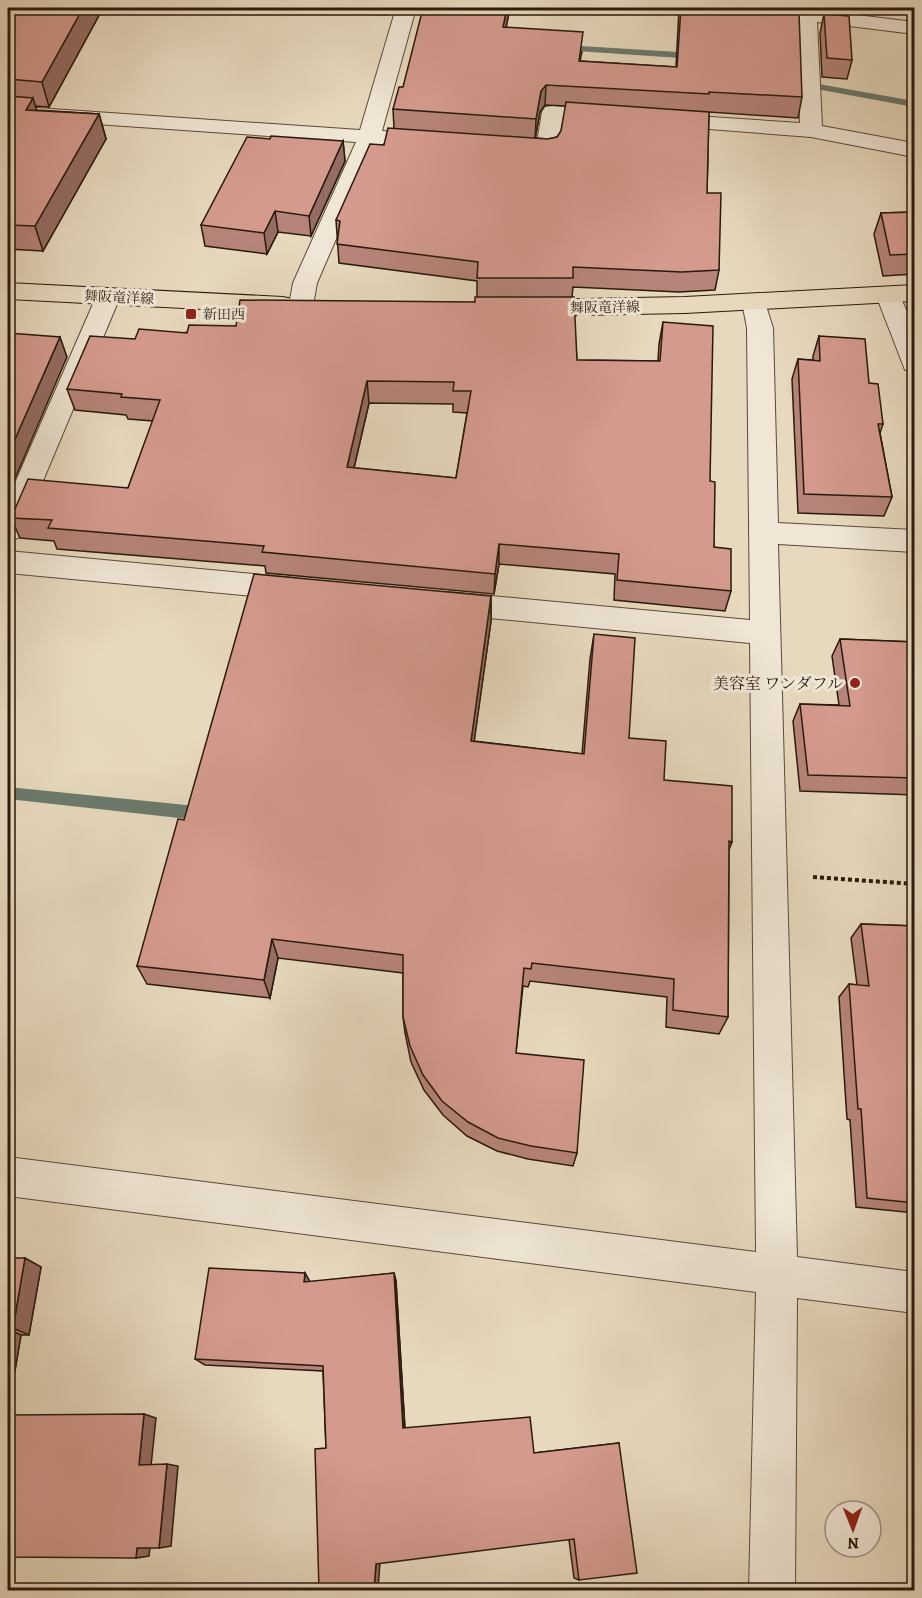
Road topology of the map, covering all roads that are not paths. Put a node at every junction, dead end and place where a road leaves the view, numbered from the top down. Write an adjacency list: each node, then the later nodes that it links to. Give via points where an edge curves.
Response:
1 (406, 8): 8 (street)
2 (806, 11): 3 (street); 7 (street)
3 (915, 28)
4 (8, 112): 8 (street)
5 (623, 117): 10 (street, via 553,112 548,149)
6 (647, 118): 7 (street)
7 (811, 130): 11 (street)
8 (369, 136): 9 (street); 17 (street, via 305,283)
9 (453, 142)
10 (489, 145)
11 (915, 150)
12 (8, 291): 15 (main road, 舞阪竜洋線)
13 (915, 293): 14 (main road, 舞阪竜洋線)
14 (888, 295): 16 (main road, 舞阪竜洋線); 19 (street)
15 (108, 297): 17 (main road, 舞阪竜洋線); 20 (street)
16 (754, 302): 18 (main road, 舞阪竜洋線); 21 (street, via 760,328)
17 (310, 305)
18 (512, 308)
19 (915, 364)
20 (8, 531)
21 (764, 533): 22 (street); 26 (street)
22 (915, 541)
23 (8, 562): 24 (street)
24 (327, 592)
25 (422, 601): 26 (street)
26 (765, 633): 28 (street)
27 (8, 1177): 28 (street)
28 (777, 1275): 29 (street); 30 (street)
29 (915, 1292)
30 (772, 1590)

